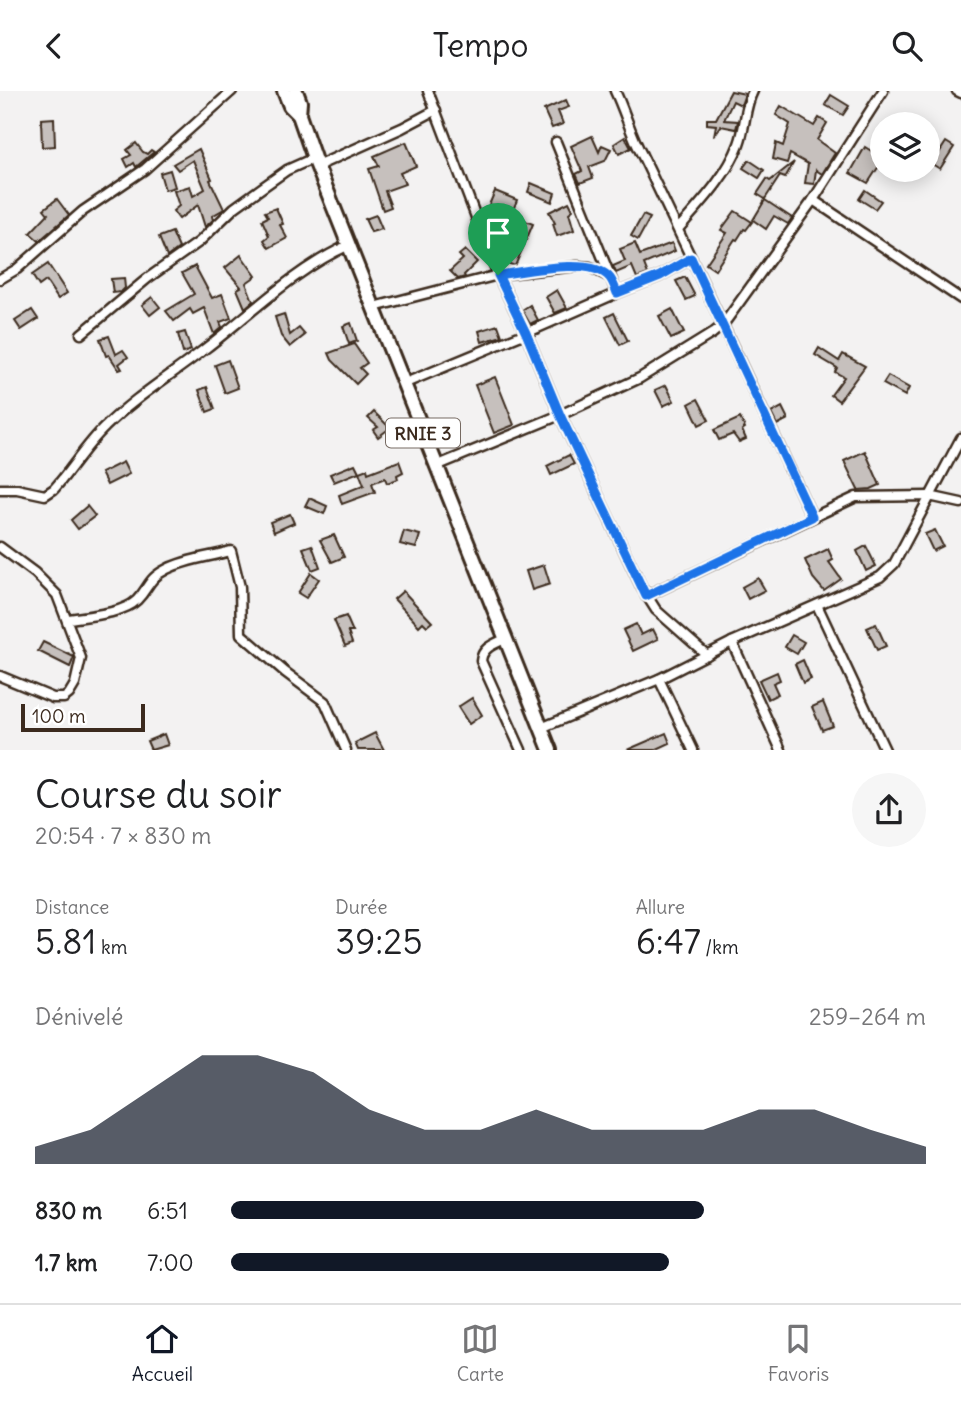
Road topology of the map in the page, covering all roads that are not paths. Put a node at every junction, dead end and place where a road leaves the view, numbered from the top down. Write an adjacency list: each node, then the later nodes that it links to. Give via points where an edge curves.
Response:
1 (232, 91): 18 (street, via 145,169 83,211)
2 (284, 91): 9 (highway, RNIE 3)
3 (296, 91): 9 (highway, RNIE 3)
4 (428, 91): 8 (street)
5 (615, 91): 13 (street)
6 (753, 91): 13 (street, via 740,144 709,194)
7 (883, 91): 12 (street)
8 (436, 110): 11 (street); 16 (street)
9 (299, 114): 11 (highway, RNIE 3)
10 (556, 142): 17 (street)
11 (316, 162): 14 (highway, RNIE 3); 24 (street, via 287,170 253,194)
12 (813, 200): 20 (street); 22 (street)
13 (678, 229): 15 (street)
14 (349, 245): 21 (highway, RNIE 3); 29 (street, via 304,270 125,408 54,489 45,495)
15 (691, 258): 19 (street); 22 (street)
16 (498, 275): 17 (street, via 577,266); 21 (street); 23 (street)
17 (610, 277): 19 (street)
18 (0, 279)
19 (617, 293): 23 (street)
20 (961, 299)
21 (374, 307): 25 (highway, RNIE 3)
22 (723, 325): 26 (street, via 664,365); 32 (street)
23 (526, 333): 25 (street); 26 (street)
24 (81, 334)
25 (403, 384): 28 (highway, RNIE 3)
26 (560, 415): 28 (street); 34 (street)
27 (961, 439): 30 (street)
28 (436, 466): 37 (highway, RNIE 3)
29 (0, 489)
30 (929, 496): 31 (street); 32 (street, via 856,497); 35 (street, via 888,571)
31 (961, 503)
32 (812, 517): 34 (street)
33 (0, 547): 36 (street, via 57,595)
34 (646, 596): 39 (street)
35 (817, 605): 38 (street); 48 (street)
36 (68, 619): 40 (street, via 81,658 69,694 54,698); 43 (street, via 127,606 153,577 168,569 231,551 240,587 242,633 324,702)
37 (507, 638): 42 (highway, RNIE 3); 44 (street, via 486,648 481,661)
38 (732, 642): 39 (street); 47 (street)
39 (707, 655): 41 (street)
40 (0, 676)
41 (659, 679): 42 (street); 46 (street)
42 (541, 728): 45 (highway, RNIE 3)
43 (346, 750)
44 (521, 750)
45 (550, 750)
46 (693, 750)
47 (781, 750)
48 (885, 750)

